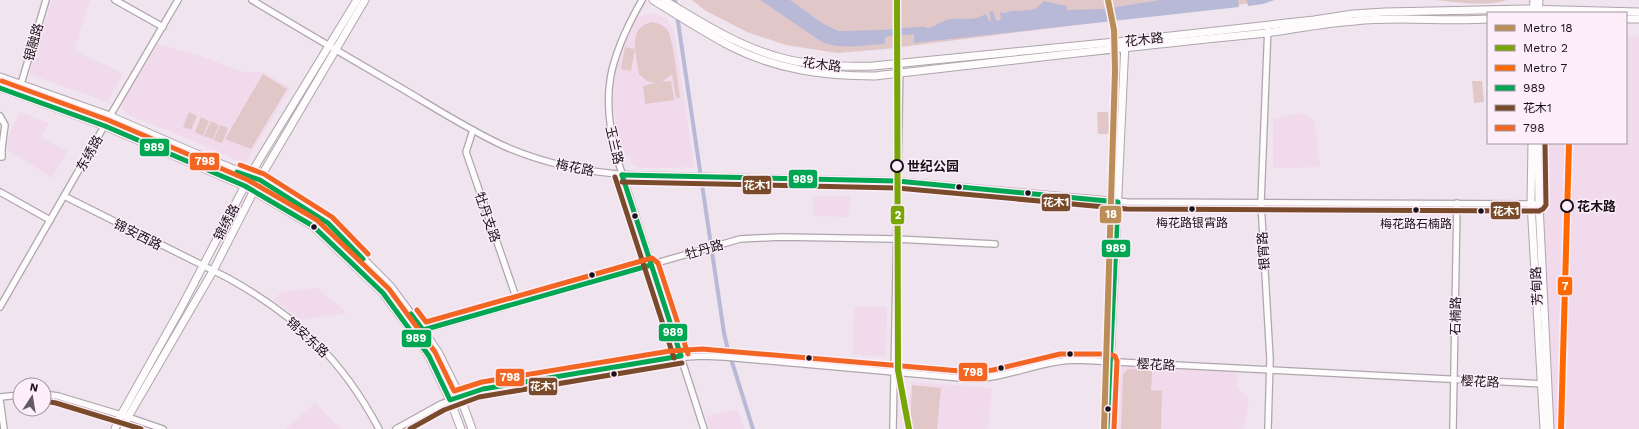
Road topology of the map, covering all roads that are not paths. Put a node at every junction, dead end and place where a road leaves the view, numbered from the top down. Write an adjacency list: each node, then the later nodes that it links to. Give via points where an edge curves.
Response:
1 (46, 0): 26 (street, 银融路)
2 (115, 0): 18 (street)
3 (178, 0): 18 (street, 东绣路)
4 (252, 0): 21 (street, 梅花路)
5 (357, 0): 21 (main road, 锦绣路)
6 (365, 0): 22 (main road, 锦绣路)
7 (642, 0): 35 (street, 玉兰路, via 619,44 609,86 610,125)
8 (653, 0): 14 (main road, 花木路)
9 (1534, 0): 12 (main road)
10 (1539, 0): 12 (main road)
11 (667, 2): 14 (main road, 花木路)
12 (1536, 11): 13 (main road, 花木路); 19 (main road, 花木路, via 1377,12)
13 (1639, 12)
14 (686, 17): 23 (main road, 花木路, via 736,41 781,58 837,67); 24 (main road, 花木路, via 732,47 780,66 837,76)
15 (1487, 19): 19 (main road, 花木路, via 1385,19)
16 (1627, 19): 17 (main road)
17 (1639, 19)
18 (163, 27): 29 (street, 东绣路)
19 (1268, 29): 20 (main road, 花木路); 44 (street, 银宵路)
20 (1122, 44): 23 (main road, 花木路); 24 (main road, 花木路); 43 (main road)
21 (329, 46): 22 (street, 梅花路); 36 (main road, 锦绣路)
22 (336, 50): 31 (street, 梅花路); 37 (main road, 锦绣路)
23 (900, 64): 24 (street)
24 (900, 73): 38 (street)
25 (0, 77): 26 (main road)
26 (21, 84): 29 (main road)
27 (0, 88): 30 (main road)
28 (0, 116): 34 (street, via 5,125)
29 (110, 116): 30 (street, 东绣路); 36 (main road)
30 (105, 126): 39 (main road); 42 (street, 东绣路)
31 (473, 130): 35 (street, 梅花路, via 547,162); 54 (street, 牡丹支路, via 466,152)
32 (1532, 144): 46 (main road, 芳甸路)
33 (1538, 144): 47 (main road, 芳甸路)
34 (0, 157)
35 (622, 175): 38 (street, 梅花路); 51 (street, 玉兰路)
36 (250, 177): 37 (main road); 39 (main road, 锦绣路)
37 (260, 180): 40 (main road, 锦绣路); 56 (main road, via 328,223 391,288)
38 (898, 181): 43 (street, 梅花路); 49 (street)
39 (245, 186): 40 (main road); 52 (main road, 锦绣路)
40 (254, 191): 53 (main road, 锦绣路); 67 (main road, via 313,226 383,293 429,356)
41 (0, 192): 48 (street)
42 (64, 196): 48 (street, 东绣路); 52 (street, 锦安西路)
43 (1115, 202): 44 (street, 梅花路); 58 (main road)
44 (1260, 202): 45 (street, 梅花路); 59 (street, 银宵路)
45 (1457, 203): 46 (street, 梅花路); 61 (street, 石楠路)
46 (1531, 203): 47 (street, 梅花路); 62 (main road, 芳甸路)
47 (1539, 204): 62 (main road, 芳甸路)
48 (50, 220): 55 (street, 东绣路)
49 (896, 239): 50 (street, 牡丹路); 51 (street, 牡丹路, via 747,238); 60 (street)
50 (995, 244)
51 (651, 265): 54 (street, 牡丹路); 57 (street, 玉兰路)
52 (202, 266): 53 (street, 锦安西路); 68 (main road, 锦绣路)
53 (213, 271): 69 (main road, 锦绣路); 74 (street, 锦安东路, via 264,300 310,336 362,397)
54 (518, 303): 56 (street, 牡丹路)
55 (0, 308)
56 (424, 330): 65 (main road)
57 (681, 356): 60 (street, 樱花路, via 740,358); 65 (street, 樱花路, via 483,389); 78 (street, 玉兰路)
58 (1108, 361): 59 (street, 樱花路); 60 (street, 樱花路, via 1055,362 980,379); 80 (main road); 81 (main road)
59 (1270, 370): 61 (street, 樱花路); 82 (street, 银宵路)
60 (894, 372): 79 (street)
61 (1454, 380): 62 (street, 樱花路); 83 (street, 石楠路)
62 (1544, 384): 84 (main road, 芳甸路); 85 (main road, 芳甸路)
63 (52, 395): 68 (street)
64 (12, 396): 66 (street)
65 (460, 396): 67 (street, 樱花路); 77 (main road)
66 (0, 398): 70 (street)
67 (450, 400): 75 (street, 樱花路); 76 (main road)
68 (121, 414): 69 (street); 71 (main road, 锦绣路)
69 (128, 417): 72 (main road, 锦绣路); 73 (street)
70 (4, 429)
71 (115, 429)
72 (124, 429)
73 (163, 429)
74 (379, 429)
75 (396, 429)
76 (460, 429)
77 (472, 429)
78 (704, 429)
79 (893, 429)
80 (1103, 429)
81 (1107, 429)
82 (1268, 429)
83 (1453, 429)
84 (1544, 429)
85 (1550, 429)

